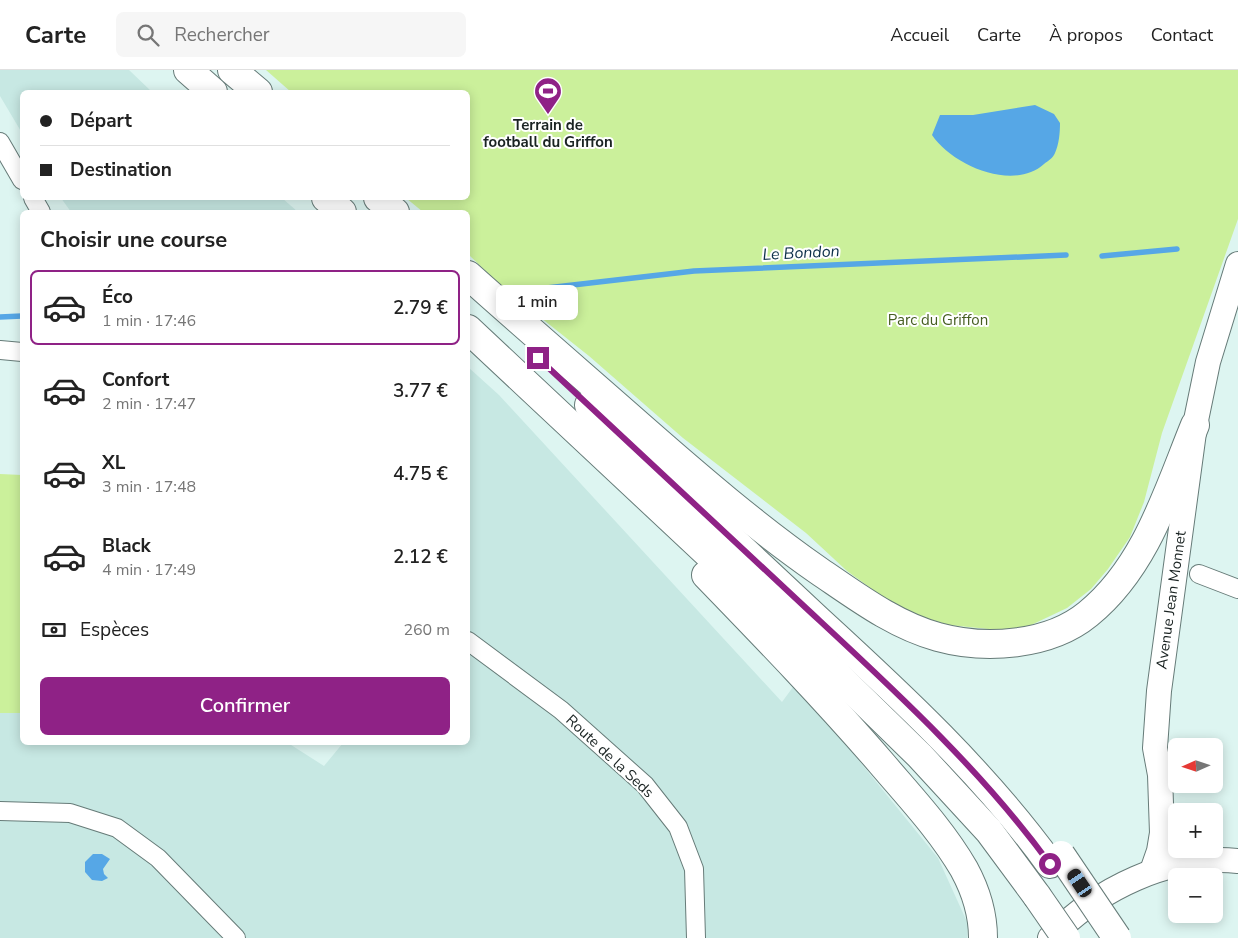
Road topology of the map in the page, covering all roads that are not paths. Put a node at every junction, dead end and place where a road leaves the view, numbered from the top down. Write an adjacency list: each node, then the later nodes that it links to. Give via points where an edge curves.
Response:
1 (188, 70): 3 (highway)
2 (232, 70): 4 (highway)
3 (211, 90)
4 (255, 90)
5 (0, 142): 6 (street)
6 (20, 177)
7 (328, 200): 10 (highway)
8 (370, 200): 11 (highway)
9 (380, 200): 12 (highway)
10 (340, 210)
11 (382, 210)
12 (393, 210)
13 (1236, 271): 21 (street, Avenue Jean Monnet, via 1208,362)
14 (470, 278): 21 (highway, via 716,493 776,540 890,617 937,636 964,642 1002,643 1033,639 1072,625 1088,615 1127,574 1140,552)
15 (470, 293): 29 (highway, via 846,645 920,703 951,732 1001,783)
16 (1238, 318): 21 (street, Avenue Jean Monnet)
17 (470, 331): 31 (highway, via 920,756 989,831)
18 (470, 336): 34 (highway, via 800,670 914,801 964,870 978,899)
19 (0, 350): 20 (street)
20 (20, 352)
21 (1195, 425): 25 (street, Avenue Jean Monnet, via 1159,691 1155,748)
22 (1199, 574): 23 (street)
23 (1238, 590)
24 (470, 642): 33 (street, Route de la Seds, via 561,710 645,785 678,827 694,869)
25 (1160, 774): 26 (street, Avenue Jean Monnet); 30 (street, Avenue Jean Monnet, via 1162,833)
26 (1175, 803)
27 (0, 810): 32 (street, via 70,813 117,828 158,858)
28 (1210, 858): 30 (street)
29 (1056, 859): 38 (highway); 39 (highway, bridge)
30 (1152, 871): 35 (street, via 1103,897 1065,923)
31 (1032, 890): 36 (highway, bridge); 37 (highway, bridge)
32 (236, 938)
33 (696, 938)
34 (983, 938)
35 (1050, 938)
36 (1059, 938)
37 (1066, 938)
38 (1100, 938)
39 (1117, 938)

